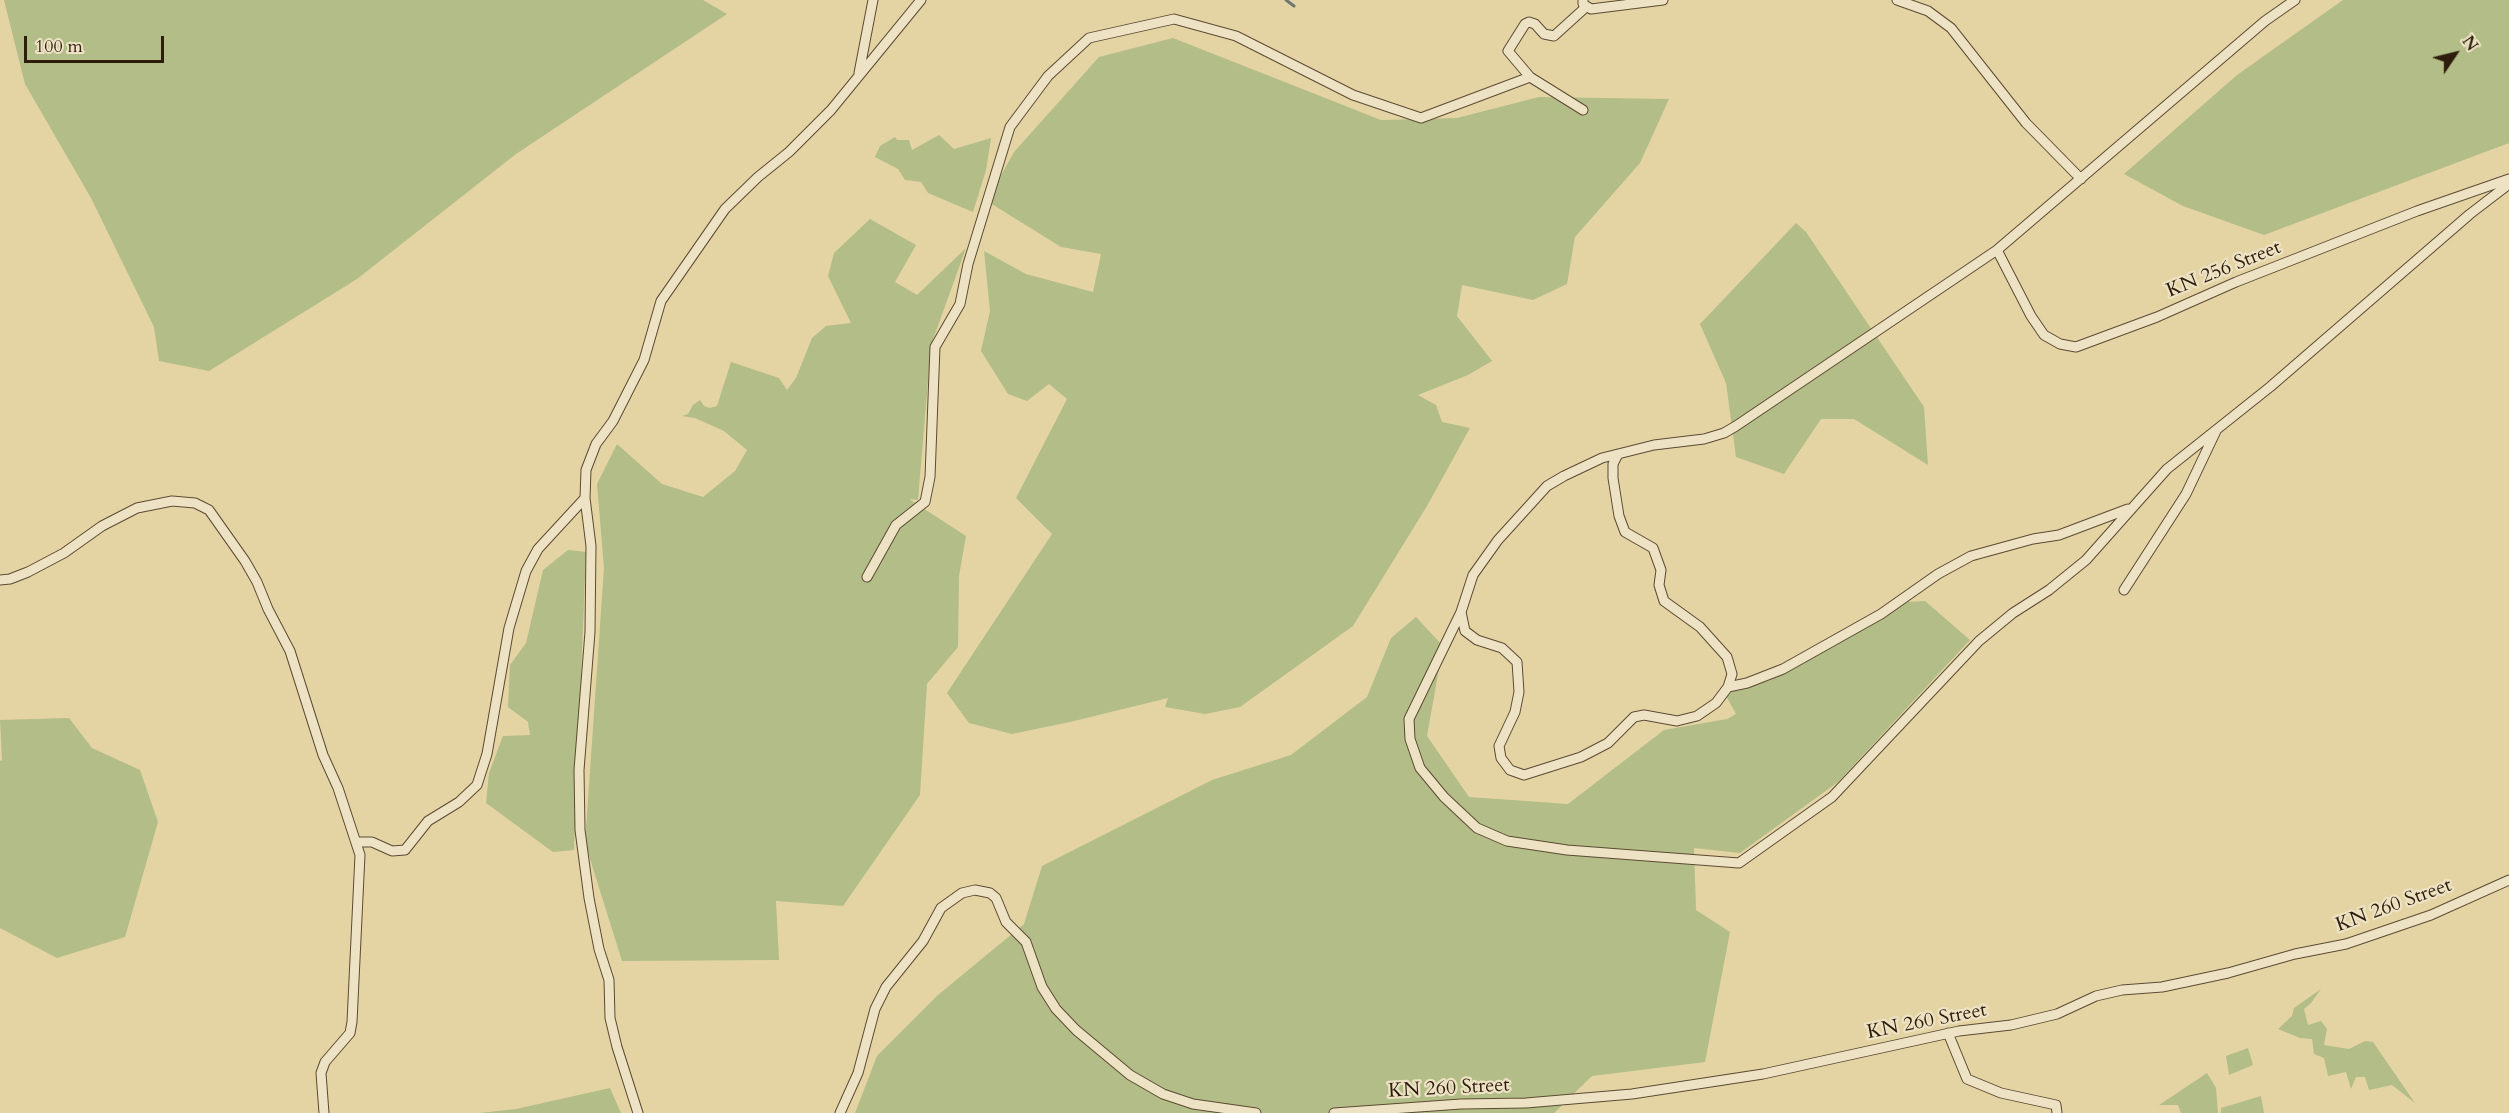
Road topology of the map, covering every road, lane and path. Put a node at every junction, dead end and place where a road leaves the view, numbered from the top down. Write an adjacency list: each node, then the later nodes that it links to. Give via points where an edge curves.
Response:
1 (873, 0): 7 (street)
2 (921, 0): 7 (street)
3 (1663, 0): 6 (street, via 1591,9)
4 (1897, 0): 10 (street, via 1928,11 1951,28 2026,123)
5 (2295, 0): 10 (street, via 2265,21)
6 (1584, 4): 8 (street, via 1554,36 1545,34 1535,24 1525,24 1508,51)
7 (858, 75): 16 (street, via 797,145 725,209 661,301 644,360 613,421 596,444 586,471)
8 (1530, 77): 9 (street); 18 (street, via 1421,118 1353,96 1236,36 1174,19 1089,38 1048,76 1010,127 968,264 960,304 935,347 930,477 925,502 896,525)
9 (1583, 110)
10 (2081, 179): 13 (street)
11 (2509, 179): 13 (street, KN 256 Street, via 2417,211 2076,347 2044,336)
12 (2509, 184): 14 (street)
13 (1996, 250): 15 (street, via 1724,433)
14 (2217, 428): 17 (street, via 2167,469); 20 (street, via 2186,494)
15 (1618, 454): 21 (street, via 1547,486 1498,540 1473,575); 22 (street, via 1613,478 1625,532 1653,548 1661,570 1659,585 1664,601 1700,627 1727,657 1732,674)
16 (585, 498): 23 (street, via 538,549 526,571 509,628 487,754 477,784 452,808 434,816 405,850 392,851 372,842); 27 (street, via 591,546 590,632 579,770 580,830 591,908 609,980 610,1018)
17 (2131, 509): 21 (street, via 2086,560 1972,649 1832,797 1739,863 1567,850 1506,841 1477,828 1444,798 1420,768 1410,739 1409,719); 22 (street, via 2059,535 1971,556 1881,614 1784,669)
18 (867, 577)
19 (0, 580): 23 (street, via 55,558 137,508 172,501 195,503 209,510 258,582 290,651 323,755)
20 (2124, 590)
21 (1461, 612): 22 (street, via 1465,631 1477,640 1502,648 1517,662 1519,692 1515,712 1499,746 1501,758 1510,770 1524,775 1581,757 1608,742 1634,717 1677,721 1697,716 1716,703)
22 (1728, 687)
23 (357, 842): 26 (street, via 360,879 352,1022 350,1033 325,1062 321,1073)
24 (2509, 880): 25 (street, KN 260 Street, via 2431,915 2346,944 2228,973 2096,996 2057,1014 2011,1025)
25 (1948, 1034): 30 (street, KN 260 Street, via 1764,1074 1632,1094); 31 (street, via 1967,1079 2001,1093 2056,1105)
26 (324, 1113)
27 (638, 1113)
28 (840, 1113): 29 (street, via 858,1073 875,1010 886,987 923,941 941,908 962,893 975,890 996,898 1006,922 1026,942 1042,987 1056,1009 1130,1075 1163,1094 1193,1104)
29 (1256, 1113)
30 (1334, 1113)
31 (2057, 1113)

